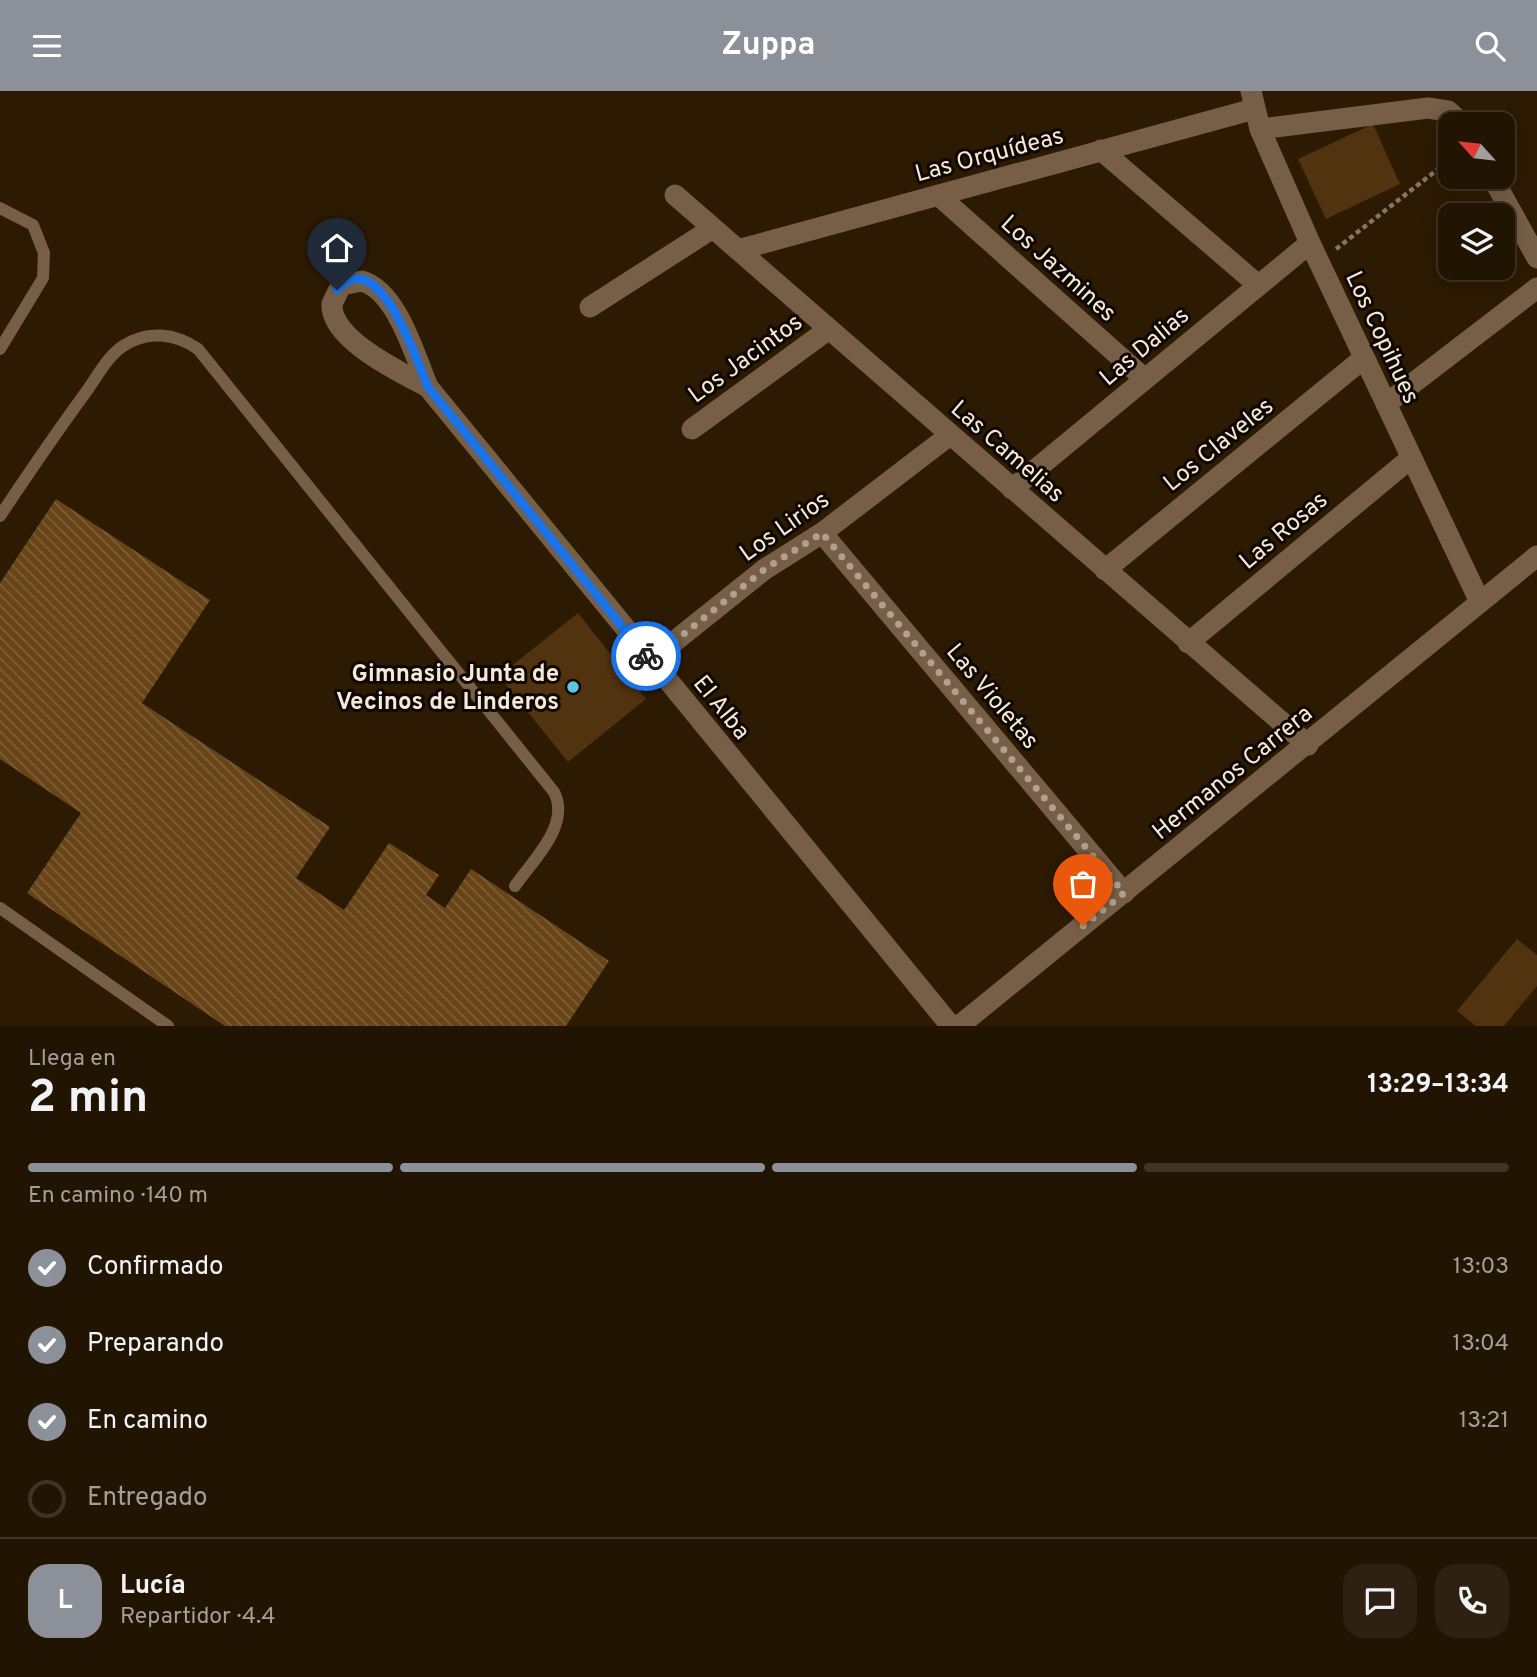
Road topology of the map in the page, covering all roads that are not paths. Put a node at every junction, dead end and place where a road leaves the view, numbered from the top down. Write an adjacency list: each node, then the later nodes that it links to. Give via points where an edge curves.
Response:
1 (1255, 109): 2 (street, Las Orquídeas, via 1428,108); 3 (street, Las Orquídeas); 9 (street, Los Copihues)
2 (1439, 112)
3 (1101, 151): 6 (street, Las Orquídeas); 12 (street)
4 (1499, 189): 11 (street)
5 (675, 195): 8 (street, Las Camelias)
6 (938, 195): 10 (street, Las Orquídeas); 18 (street, Los Jazmines)
7 (0, 208): 16 (lane, via 33,225 44,253 43,278)
8 (713, 228): 10 (street, Las Camelias); 14 (street)
9 (1310, 243): 12 (street, Las Dalias); 17 (street, Los Copihues)
10 (738, 250): 15 (street, Las Camelias)
11 (1537, 258)
12 (1258, 285): 18 (street, Las Dalias)
13 (1537, 288): 20 (street)
14 (590, 307)
15 (829, 329): 21 (street, Los Jacintos); 22 (street, Las Camelias)
16 (0, 349)
17 (1364, 358): 20 (street, Los Copihues); 28 (street, Los Claveles)
18 (1145, 379): 24 (street, Las Dalias)
19 (428, 387): 19 (street, El Alba, via 385,295 371,283 341,285 331,312 343,332); 31 (street, El Alba)
20 (1386, 404): 23 (street, Los Copihues)
21 (692, 429)
22 (950, 435): 24 (street, Las Camelias); 26 (street, Los Lirios)
23 (1411, 458): 29 (street, Los Copihues); 30 (street, Las Rosas)
24 (1012, 489): 28 (street, Las Camelias)
25 (0, 516): 33 (lane, via 122,347 142,337 165,335 198,349 554,792 560,807 558,823)
26 (822, 533): 31 (street, Los Lirios, via 765,569); 34 (street, Las Violetas)
27 (1537, 555): 29 (street, Hermanos Carrera)
28 (1105, 570): 30 (street, Las Camelias)
29 (1480, 602): 32 (street, Hermanos Carrera)
30 (1188, 643): 32 (street, Las Camelias)
31 (650, 661): 37 (street, El Alba)
32 (1308, 745): 34 (street, Hermanos Carrera)
33 (515, 886)
34 (1124, 893): 38 (street, Hermanos Carrera)
35 (0, 908): 36 (lane)
36 (168, 1026)
37 (951, 1026)
38 (958, 1026)

